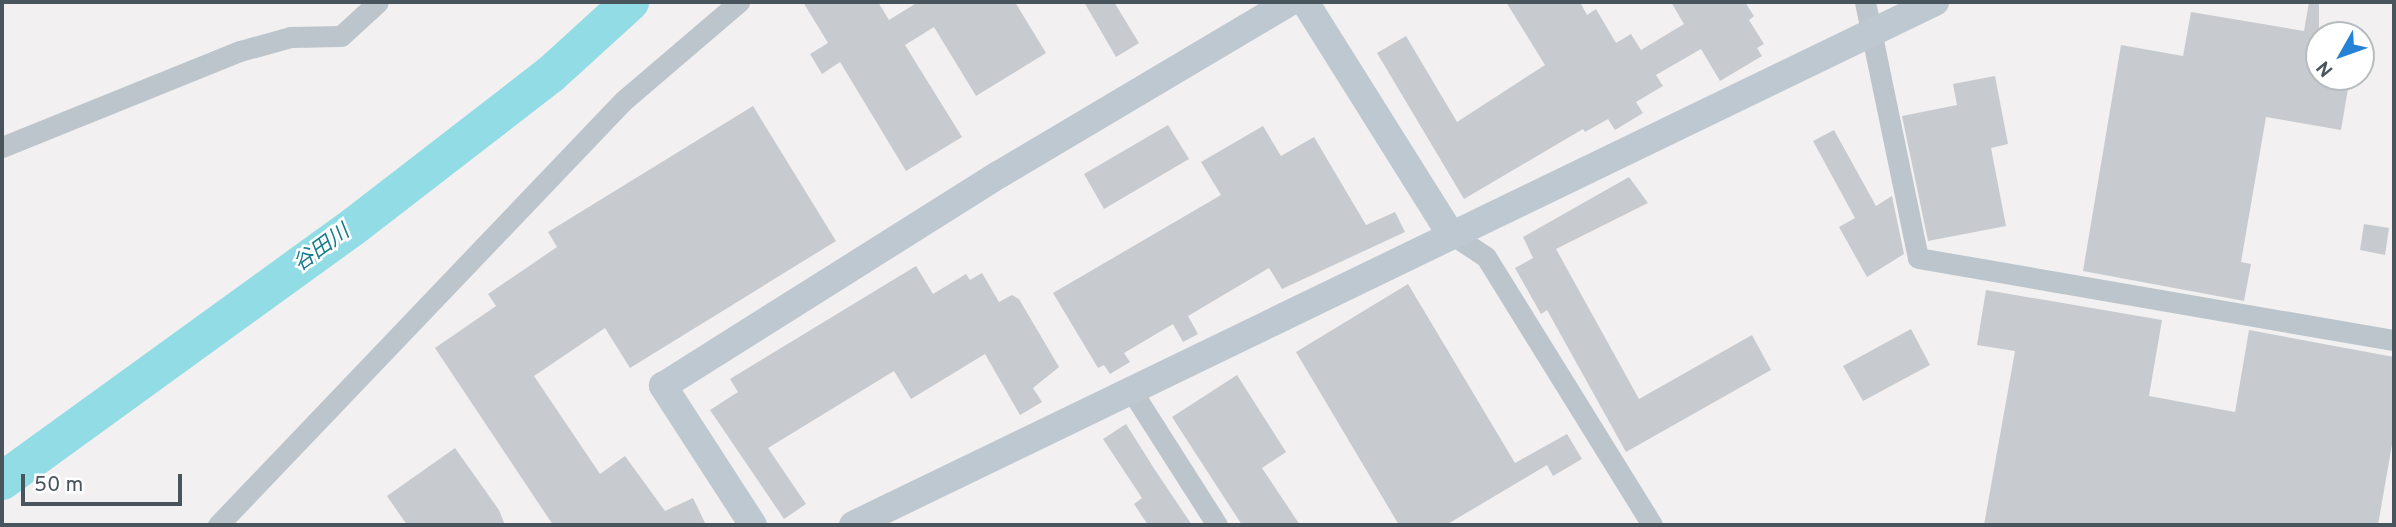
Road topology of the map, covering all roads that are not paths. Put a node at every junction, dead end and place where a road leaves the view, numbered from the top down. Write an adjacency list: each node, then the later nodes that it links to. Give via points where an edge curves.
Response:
1 (378, 2): 8 (street, via 341,36 291,37 240,51)
2 (739, 2): 12 (street, via 623,101)
3 (1290, 2): 13 (street, via 1000,174 663,386)
4 (1305, 2): 9 (street)
5 (1865, 2): 7 (street)
6 (1936, 2): 7 (street)
7 (1871, 31): 9 (street, via 1692,121); 10 (street, via 1918,258)
8 (2, 147)
9 (1450, 233): 11 (street); 16 (street, via 1486,257)
10 (2394, 340)
11 (1133, 393): 14 (street); 15 (street)
12 (218, 525)
13 (753, 525)
14 (853, 525)
15 (1217, 525)
16 (1652, 525)

